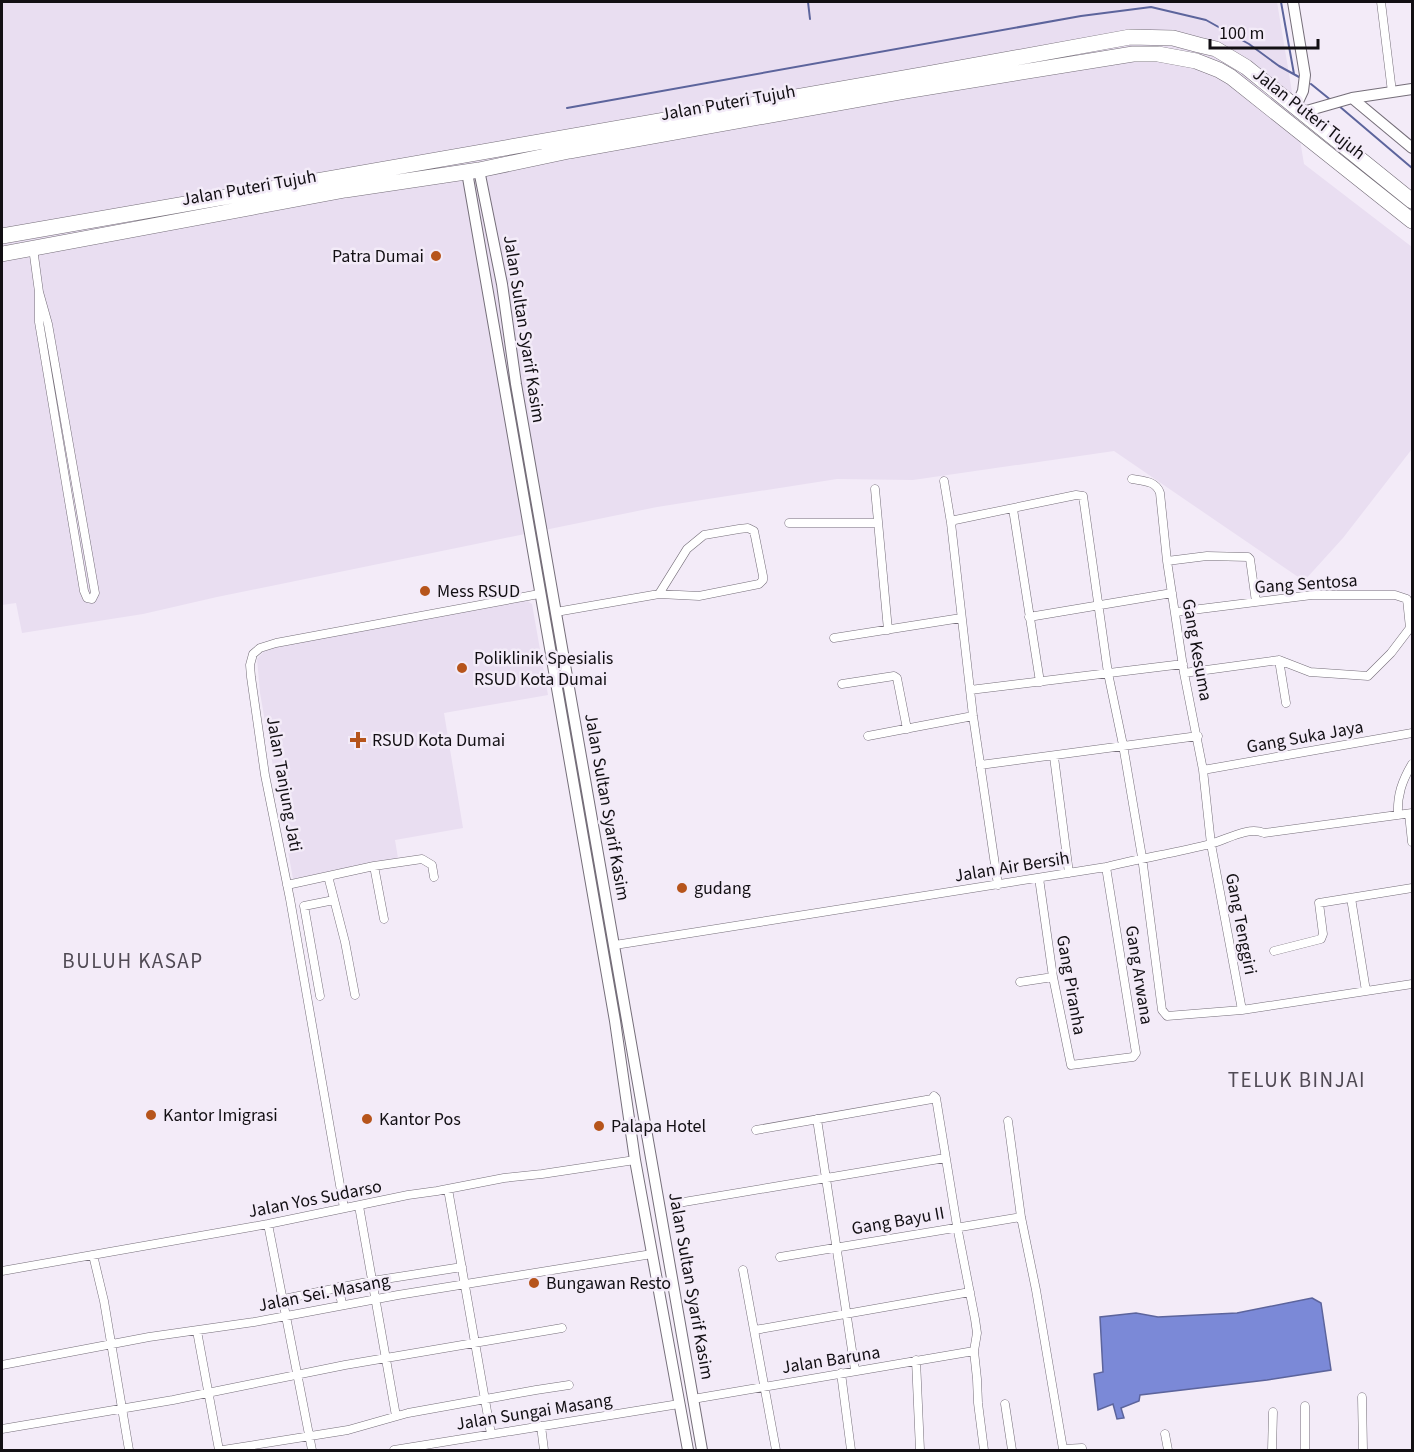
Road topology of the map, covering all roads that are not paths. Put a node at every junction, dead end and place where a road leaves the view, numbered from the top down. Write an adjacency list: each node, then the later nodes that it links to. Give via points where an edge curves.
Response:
1 (1293, 2): 7 (street, via 1305,75)
2 (1381, 2): 5 (street)
3 (928, 80): 7 (highway, Jalan Puteri Tujuh, via 1116,39 1173,38 1216,50 1246,66); 9 (highway, Jalan Puteri Tujuh); 10 (highway, Jalan Puteri Tujuh); 12 (highway, Jalan Puteri Tujuh, via 1133,54 1158,54 1206,64 1231,77)
4 (1413, 89): 5 (street)
5 (1392, 92): 6 (street)
6 (1338, 102): 7 (street); 8 (street)
7 (1304, 114): 11 (highway, Jalan Puteri Tujuh)
8 (1413, 148)
9 (473, 171): 10 (highway, Jalan Puteri Tujuh); 17 (street, Jalan Sultan Syarif Kasim, via 502,284); 18 (street, Jalan Sultan Syarif Kasim)
10 (343, 183): 13 (highway, Jalan Puteri Tujuh); 14 (highway, Jalan Puteri Tujuh)
11 (1413, 201)
12 (1413, 221)
13 (2, 236)
14 (33, 248): 15 (highway, Jalan Puteri Tujuh); 16 (street)
15 (2, 254)
16 (39, 292): 19 (street); 20 (street, via 39,322)
17 (516, 384): 18 (street); 34 (street, Jalan Sultan Syarif Kasim)
18 (503, 385): 30 (street, Jalan Sultan Syarif Kasim)
19 (67, 432): 20 (street); 20 (street, via 95,593 92,599 84,591)
20 (57, 434)
21 (1132, 479): 28 (street, Gang Kesuma, via 1159,489)
22 (944, 482): 25 (street)
23 (874, 489): 27 (street)
24 (1012, 509): 25 (street); 33 (street, via 1082,495); 36 (street)
25 (951, 522): 37 (street)
26 (789, 523): 27 (street)
27 (878, 523): 39 (street)
28 (1167, 561): 29 (street, Gang Kesuma); 32 (street, via 1207,556 1248,557)
29 (1172, 593): 33 (street); 35 (street, Gang Kesuma)
30 (539, 594): 64 (street, Jalan Sultan Syarif Kasim); 71 (street, Jalan Tanjung Jati, via 276,643 253,654 251,676)
31 (659, 594): 31 (street, via 687,549 704,535 748,528 754,531 761,583 699,596); 34 (street)
32 (1256, 602): 35 (street, Gang Sentosa); 38 (street, Gang Sentosa, via 1312,595 1395,595 1407,599)
33 (1098, 605): 36 (street); 43 (street)
34 (556, 612): 62 (street, Jalan Sultan Syarif Kasim)
35 (1176, 612): 42 (street, Gang Kesuma)
36 (1029, 617): 44 (street)
37 (961, 618): 39 (street); 46 (street)
38 (1411, 629): 41 (street, via 1368,676 1310,672)
39 (888, 630): 40 (street)
40 (834, 638)
41 (1279, 660): 42 (street); 47 (street)
42 (1184, 669): 43 (street); 52 (street, Gang Kesuma)
43 (1108, 673): 44 (street); 53 (street)
44 (1040, 682): 46 (street)
45 (842, 684): 49 (street, via 897,678)
46 (970, 690): 48 (street)
47 (1286, 703)
48 (973, 716): 49 (street); 56 (street)
49 (906, 729): 51 (street)
50 (1413, 733): 57 (street, Gang Suka Jaya)
51 (868, 736)
52 (1198, 736): 53 (street); 57 (street, Gang Kesuma)
53 (1124, 745): 54 (street); 63 (street)
54 (1054, 757): 56 (street); 67 (street)
55 (1413, 764): 59 (street, via 1402,783)
56 (980, 765): 72 (street)
57 (1203, 770): 61 (street, Gang Kesuma)
58 (1411, 813): 59 (street, Jalan Air Bersih); 60 (street)
59 (1398, 815): 61 (street, Jalan Air Bersih, via 1249,833)
60 (1413, 842)
61 (1211, 844): 63 (street, Jalan Air Bersih); 85 (street, Gang Tenggiri)
62 (599, 857): 64 (street); 77 (street, Jalan Sultan Syarif Kasim)
63 (1142, 857): 66 (street, Jalan Air Bersih); 85 (street, via 1163,1012 1169,1016)
64 (586, 860): 91 (street, Jalan Sultan Syarif Kasim)
65 (374, 866): 68 (street); 69 (street, via 422,859 432,865); 76 (street)
66 (1106, 867): 67 (street, Jalan Air Bersih); 86 (street, Gang Arwana, via 1136,1053)
67 (1070, 873): 70 (street, Jalan Air Bersih)
68 (328, 876): 71 (street); 75 (street)
69 (434, 877)
70 (1039, 878): 72 (street, Jalan Air Bersih); 79 (street, Gang Piranha)
71 (287, 885): 96 (street, Jalan Tanjung Jati)
72 (998, 885): 77 (street, Jalan Air Bersih)
73 (1413, 888): 74 (street)
74 (1352, 898): 78 (street, via 1318,904 1321,939); 82 (street)
75 (334, 900): 83 (street); 84 (street, via 303,906)
76 (384, 919)
77 (615, 945): 95 (street, Jalan Sultan Syarif Kasim)
78 (1274, 951)
79 (1053, 976): 80 (street); 86 (street, Gang Piranha, via 1071,1065)
80 (1020, 982)
81 (1413, 984): 82 (street)
82 (1366, 991): 85 (street)
83 (355, 995)
84 (320, 996)
85 (1242, 1010)
86 (1103, 1061)
87 (817, 1119): 89 (street); 90 (street, via 934,1096); 92 (street)
88 (1008, 1121): 97 (street)
89 (756, 1130)
90 (945, 1158): 92 (street); 99 (street)
91 (635, 1160): 93 (street, Jalan Yos Sudarso); 101 (street, Jalan Sultan Syarif Kasim)
92 (826, 1179): 95 (street); 100 (street)
93 (448, 1189): 94 (street, Jalan Yos Sudarso); 104 (street)
94 (359, 1206): 96 (street, Jalan Yos Sudarso); 108 (street)
95 (661, 1206): 134 (street, Jalan Sultan Syarif Kasim)
96 (344, 1208): 98 (street, Jalan Yos Sudarso)
97 (1021, 1217): 99 (street, Gang Bayu II); 159 (street, via 1063,1449)
98 (268, 1224): 102 (street, Jalan Yos Sudarso); 113 (street)
99 (957, 1226): 100 (street, Gang Bayu II); 111 (street)
100 (836, 1247): 103 (street, Gang Bayu II); 116 (street)
101 (652, 1254): 109 (street, Jalan Sei. Masang); 136 (street, Jalan Sultan Syarif Kasim)
102 (93, 1255): 106 (street, Jalan Yos Sudarso); 122 (street)
103 (780, 1257)
104 (462, 1268): 107 (street); 109 (street)
105 (742, 1270): 120 (street)
106 (2, 1271)
107 (395, 1278): 108 (street); 112 (street)
108 (372, 1281): 110 (street); 114 (street)
109 (465, 1284): 112 (street, Jalan Sei. Masang); 121 (street)
110 (339, 1287): 113 (street); 115 (street)
111 (970, 1292): 116 (street); 123 (street, via 977,1333)
112 (398, 1295): 114 (street, Jalan Sei. Masang)
113 (284, 1299): 117 (street)
114 (375, 1299): 115 (street, Jalan Sei. Masang); 124 (street)
115 (342, 1305): 117 (street, Jalan Sei. Masang)
116 (846, 1313): 120 (street); 127 (street)
117 (286, 1316): 119 (street, Jalan Sei. Masang); 129 (street)
118 (562, 1328): 121 (street)
119 (197, 1330): 122 (street, Jalan Sei. Masang); 132 (street)
120 (755, 1330): 131 (street)
121 (475, 1343): 124 (street); 135 (street)
122 (111, 1345): 126 (street, Jalan Sei. Masang); 139 (street)
123 (974, 1351): 125 (street, Jalan Baruna); 157 (street)
124 (386, 1358): 129 (street); 141 (street)
125 (916, 1360): 127 (street, Jalan Baruna); 156 (street)
126 (2, 1365)
127 (855, 1370): 128 (street, Jalan Baruna)
128 (841, 1373): 131 (street, Jalan Baruna); 155 (street)
129 (298, 1374): 132 (street); 146 (street)
130 (569, 1385): 135 (street)
131 (764, 1386): 134 (street, Jalan Baruna); 154 (street)
132 (208, 1393): 139 (street); 148 (street)
133 (1362, 1397): 163 (street)
134 (693, 1399): 153 (street, Jalan Sultan Syarif Kasim)
135 (485, 1400): 141 (street); 144 (street)
136 (679, 1404): 142 (street, Jalan Sungai Masang); 152 (street, Jalan Sultan Syarif Kasim)
137 (1005, 1404): 158 (street)
138 (1305, 1406): 162 (street)
139 (122, 1408): 143 (street); 147 (street)
140 (1273, 1412): 161 (street)
141 (396, 1416): 146 (street)
142 (541, 1426): 144 (street, Jalan Sungai Masang); 151 (street)
143 (2, 1430)
144 (491, 1434): 150 (street, Jalan Sungai Masang)
145 (1165, 1434): 160 (street)
146 (309, 1437): 148 (street); 149 (street)
147 (129, 1450)
148 (221, 1450)
149 (312, 1450)
150 (394, 1450)
151 (544, 1450)
152 (688, 1450)
153 (702, 1450)
154 (776, 1450)
155 (851, 1450)
156 (920, 1450)
157 (984, 1450)
158 (1012, 1450)
159 (1082, 1450)
160 (1168, 1450)
161 (1272, 1450)
162 (1305, 1450)
163 (1363, 1450)

